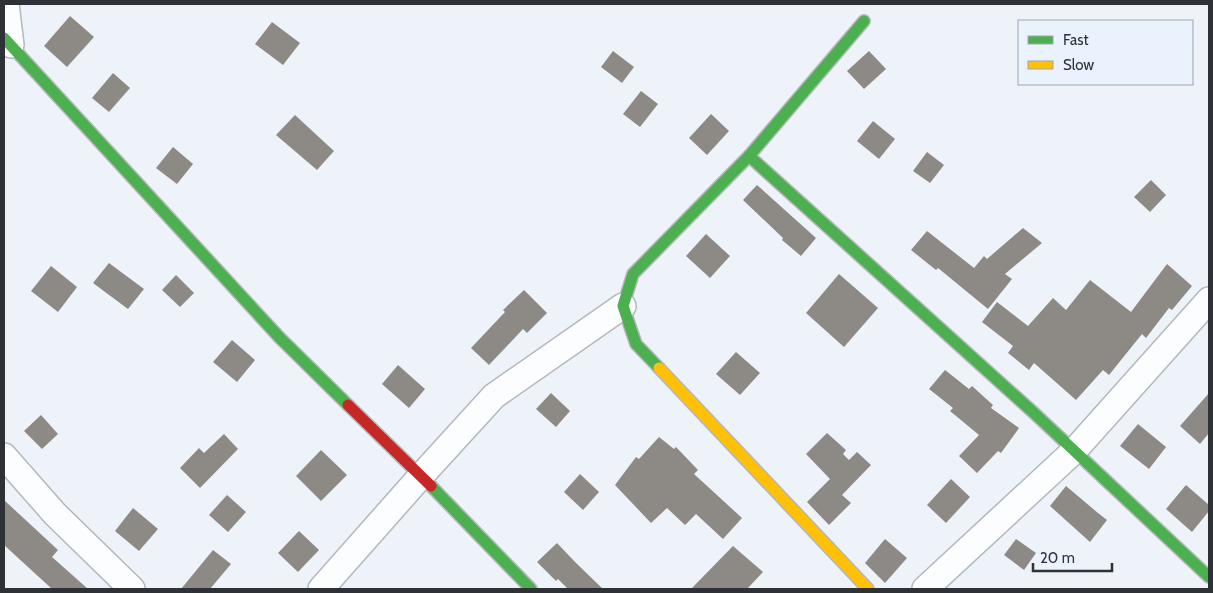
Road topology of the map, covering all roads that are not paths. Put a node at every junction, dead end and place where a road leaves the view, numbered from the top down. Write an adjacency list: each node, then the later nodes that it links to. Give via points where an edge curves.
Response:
1 (6, 4): 3 (street)
2 (864, 21): 4 (street)
3 (7, 41): 9 (street, via 279,337)
4 (749, 156): 6 (street, via 633,274); 7 (street)
5 (1209, 300): 7 (street)
6 (623, 306): 9 (street, via 494,396); 14 (street, via 636,344)
7 (1074, 450): 10 (street); 15 (street)
8 (4, 456): 11 (street, via 55,514)
9 (421, 476): 12 (street); 13 (street)
10 (1209, 577)
11 (132, 589)
12 (321, 589)
13 (531, 589)
14 (868, 589)
15 (925, 589)

